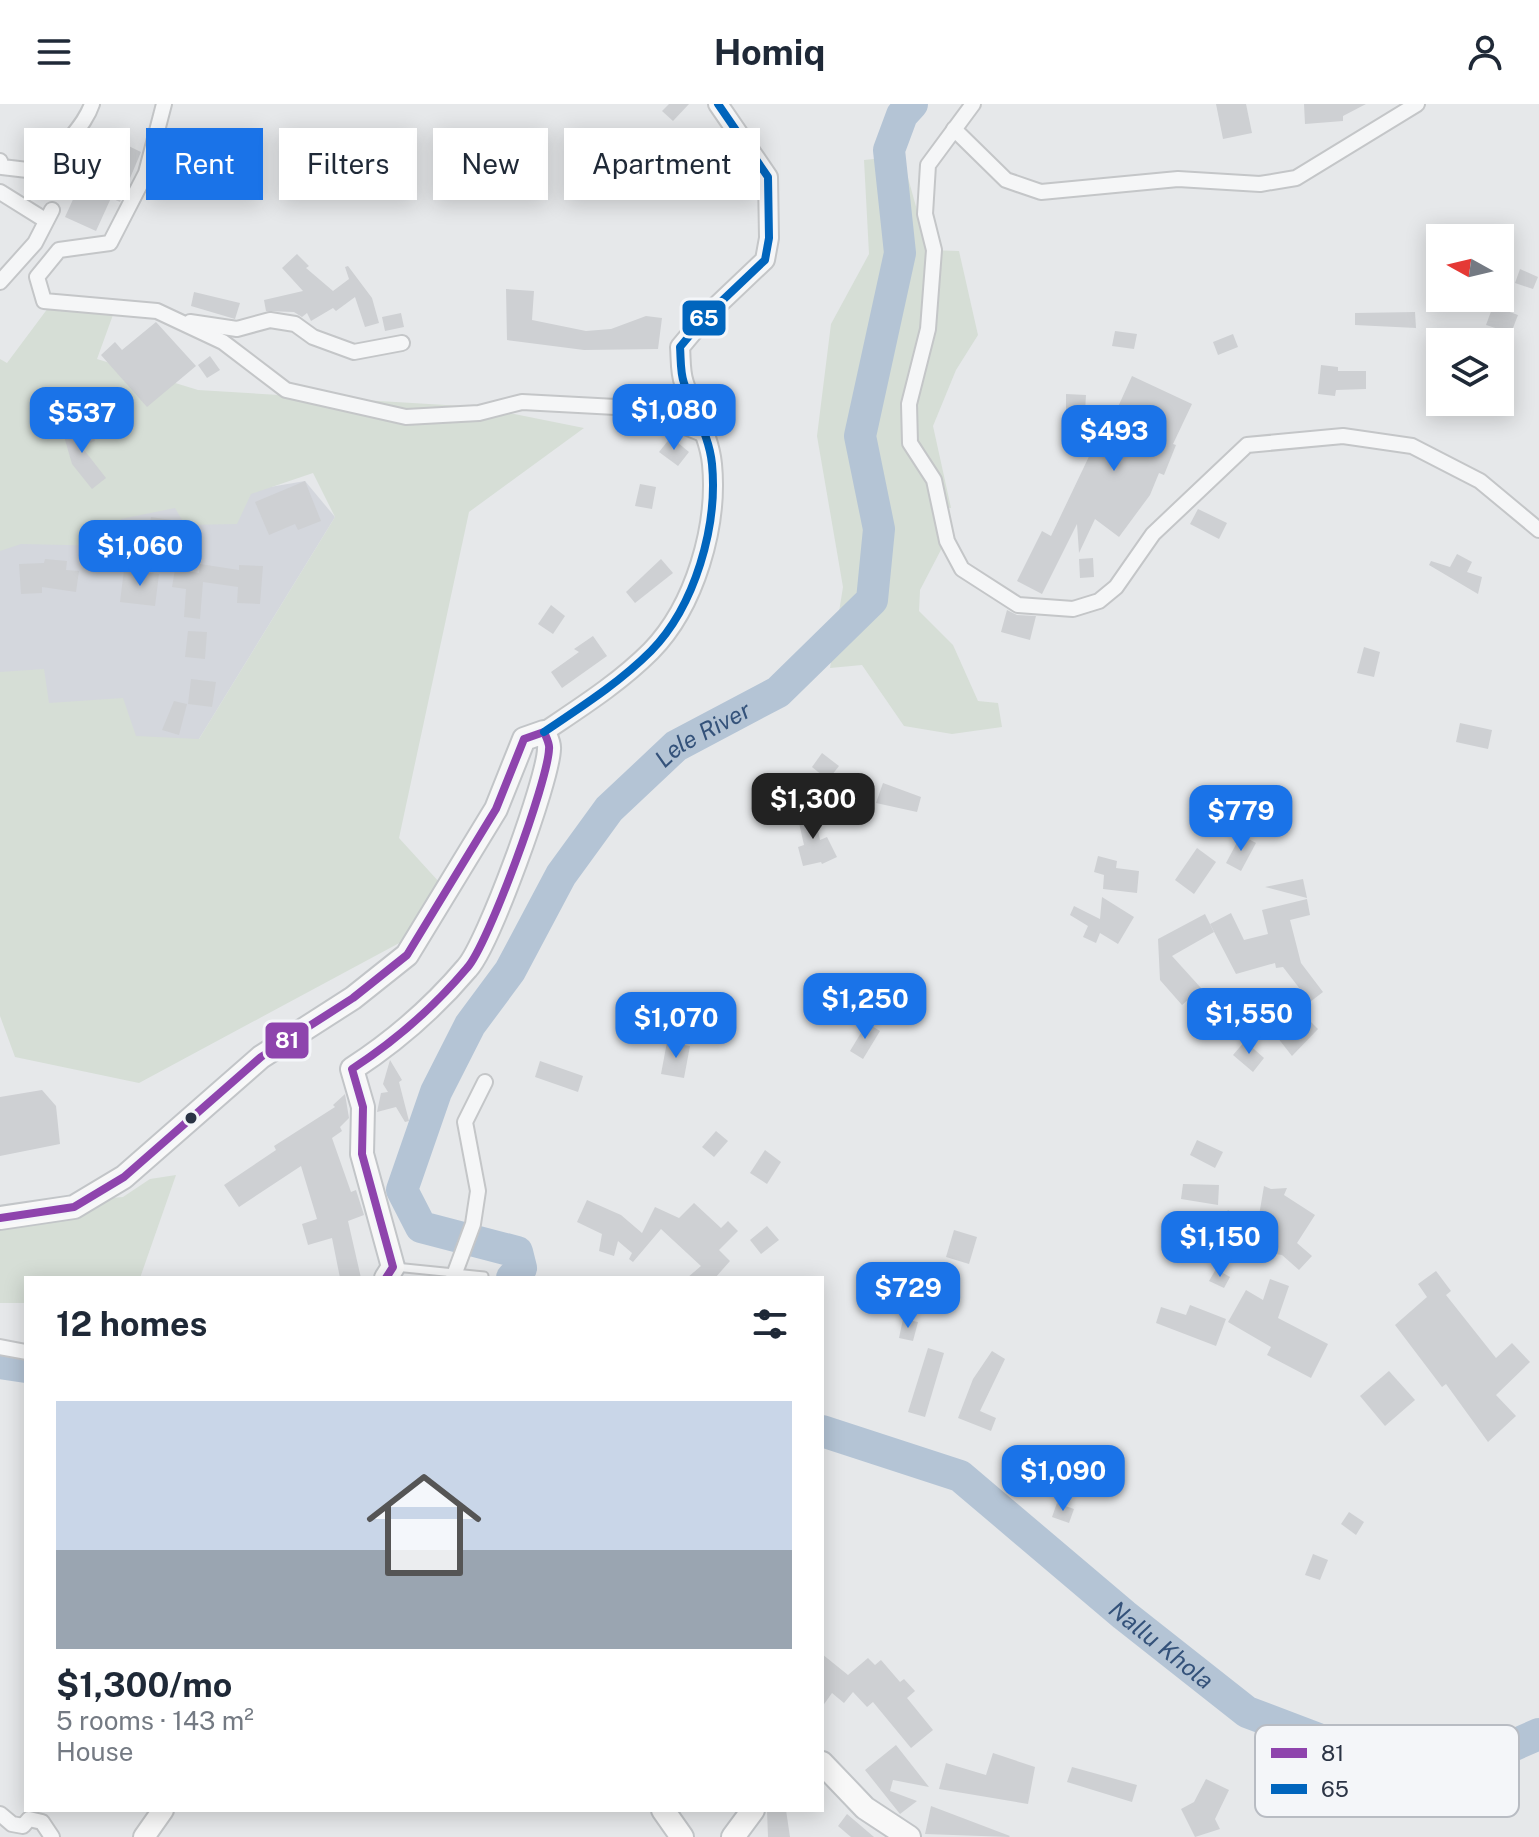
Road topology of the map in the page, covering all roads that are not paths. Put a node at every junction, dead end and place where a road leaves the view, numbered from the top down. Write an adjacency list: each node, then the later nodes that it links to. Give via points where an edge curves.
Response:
1 (92, 104): 7 (street, via 86,122 57,158 40,159 36,171 2,167)
2 (164, 104): 10 (street, via 146,173 110,243 59,250 37,277 44,301 157,311)
3 (718, 104): 12 (street, via 768,177 769,226 765,260 680,347 683,381)
4 (973, 104): 6 (street)
5 (1417, 104): 6 (street, via 1296,178 1260,184 1178,179 1041,192 1006,180)
6 (954, 129): 13 (street, via 928,165 924,193 934,250 931,290 909,412 910,443 934,480 947,541 962,569 1018,605 1073,609 1099,601 1116,587 1153,534 1247,445 1343,436 1412,446 1480,481)
7 (0, 161)
8 (0, 192): 9 (street, via 48,215 35,243)
9 (0, 282)
10 (178, 321): 11 (street, via 237,329 270,320 295,324 313,337 354,352); 12 (street, via 223,342 286,390 406,417 479,413 522,402 616,407 656,415)
11 (402, 343)
12 (707, 436): 14 (street, via 712,465 709,524 676,620 612,685)
13 (1539, 530)
14 (544, 732): 16 (main road, via 524,739 496,809 407,955 353,998 261,1057 124,1177 74,1207); 17 (main road, via 550,748 539,788 508,883 470,965 393,1042 352,1069 363,1107 362,1154)
15 (485, 1082): 18 (street, via 465,1122 478,1191 473,1224)
16 (0, 1218)
17 (389, 1272): 19 (lane)
18 (454, 1276)
19 (484, 1276)
20 (0, 1347): 21 (street)
21 (24, 1352)
22 (824, 1765): 31 (main road, via 865,1808)
23 (162, 1812): 28 (main road)
24 (664, 1812): 29 (main road)
25 (752, 1812): 30 (main road)
26 (0, 1814): 27 (street, via 12,1824 42,1822)
27 (52, 1837)
28 (144, 1837)
29 (682, 1837)
30 (733, 1837)
31 (909, 1837)

